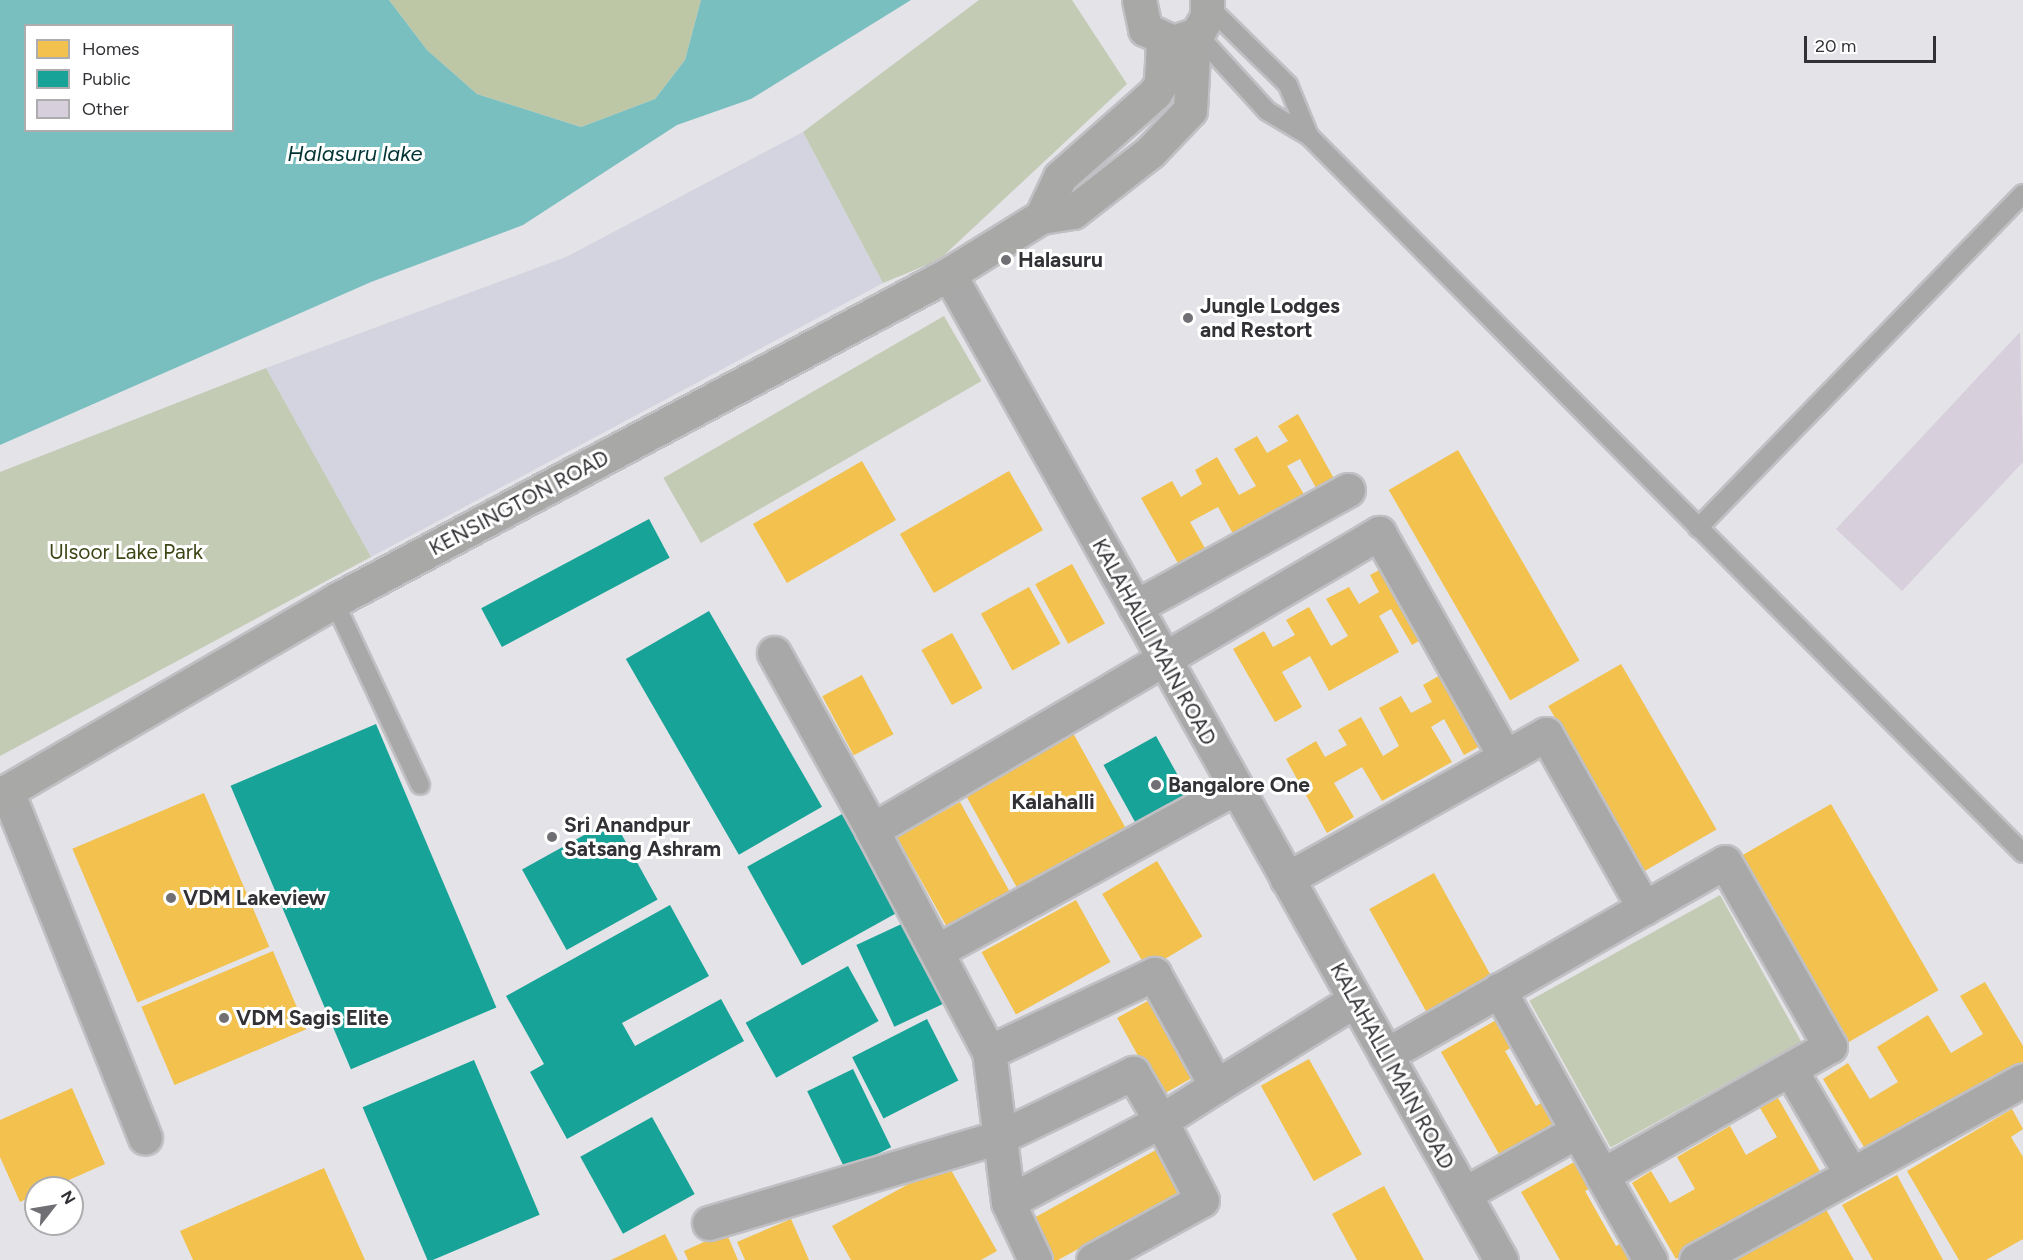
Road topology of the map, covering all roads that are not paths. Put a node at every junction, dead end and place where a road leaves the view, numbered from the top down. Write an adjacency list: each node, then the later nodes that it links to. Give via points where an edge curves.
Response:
1 (1139, 0): 2 (main road, via 1145,29)
2 (1194, 24): 3 (lane, via 1267,111); 3 (lane, via 1288,85); 5 (main road, KENSINGTON ROAD, via 1190,110 1115,182 1073,212 1041,217)
3 (1309, 136): 7 (lane)
4 (2023, 194): 7 (lane)
5 (949, 274): 8 (main road, KENSINGTON ROAD); 9 (street, KALAHALLI MAIN ROAD)
6 (1348, 490): 9 (street)
7 (1698, 528): 17 (lane)
8 (334, 601): 13 (lane); 15 (main road, KENSINGTON ROAD)
9 (1135, 607): 11 (street, KALAHALLI MAIN ROAD)
10 (774, 653): 16 (street)
11 (1162, 655): 12 (street, via 1379,533); 14 (street, KALAHALLI MAIN ROAD); 16 (street)
12 (1505, 757): 18 (street); 19 (street, via 1546,734)
13 (420, 786)
14 (1236, 787): 18 (street, KALAHALLI MAIN ROAD); 20 (street)
15 (4, 793): 31 (street)
16 (872, 830): 20 (street)
17 (2023, 853)
18 (1287, 879): 22 (street, KALAHALLI MAIN ROAD)
19 (1644, 908): 21 (street); 25 (street, via 1725,862 1830,1046)
20 (938, 951): 23 (street)
21 (1499, 990): 24 (street); 29 (street)
22 (1355, 1000): 24 (street, KALAHALLI MAIN ROAD); 27 (street)
23 (989, 1052): 27 (street, via 1154,974); 30 (street)
24 (1386, 1055): 34 (street, KALAHALLI MAIN ROAD)
25 (1790, 1069): 32 (street); 33 (street)
26 (2023, 1080): 32 (street)
27 (1216, 1086): 28 (street)
28 (1161, 1121): 30 (street, via 1133,1073); 35 (street); 38 (street, via 1202,1200)
29 (1577, 1131): 33 (street); 34 (street)
30 (1000, 1137): 35 (street); 36 (street)
31 (145, 1138)
32 (1851, 1174): 41 (street)
33 (1602, 1176): 40 (street)
34 (1464, 1194): 39 (street, KALAHALLI MAIN ROAD)
35 (1008, 1202): 37 (street)
36 (709, 1224)
37 (1035, 1260)
38 (1094, 1260)
39 (1501, 1260)
40 (1650, 1260)
41 (1696, 1260)

